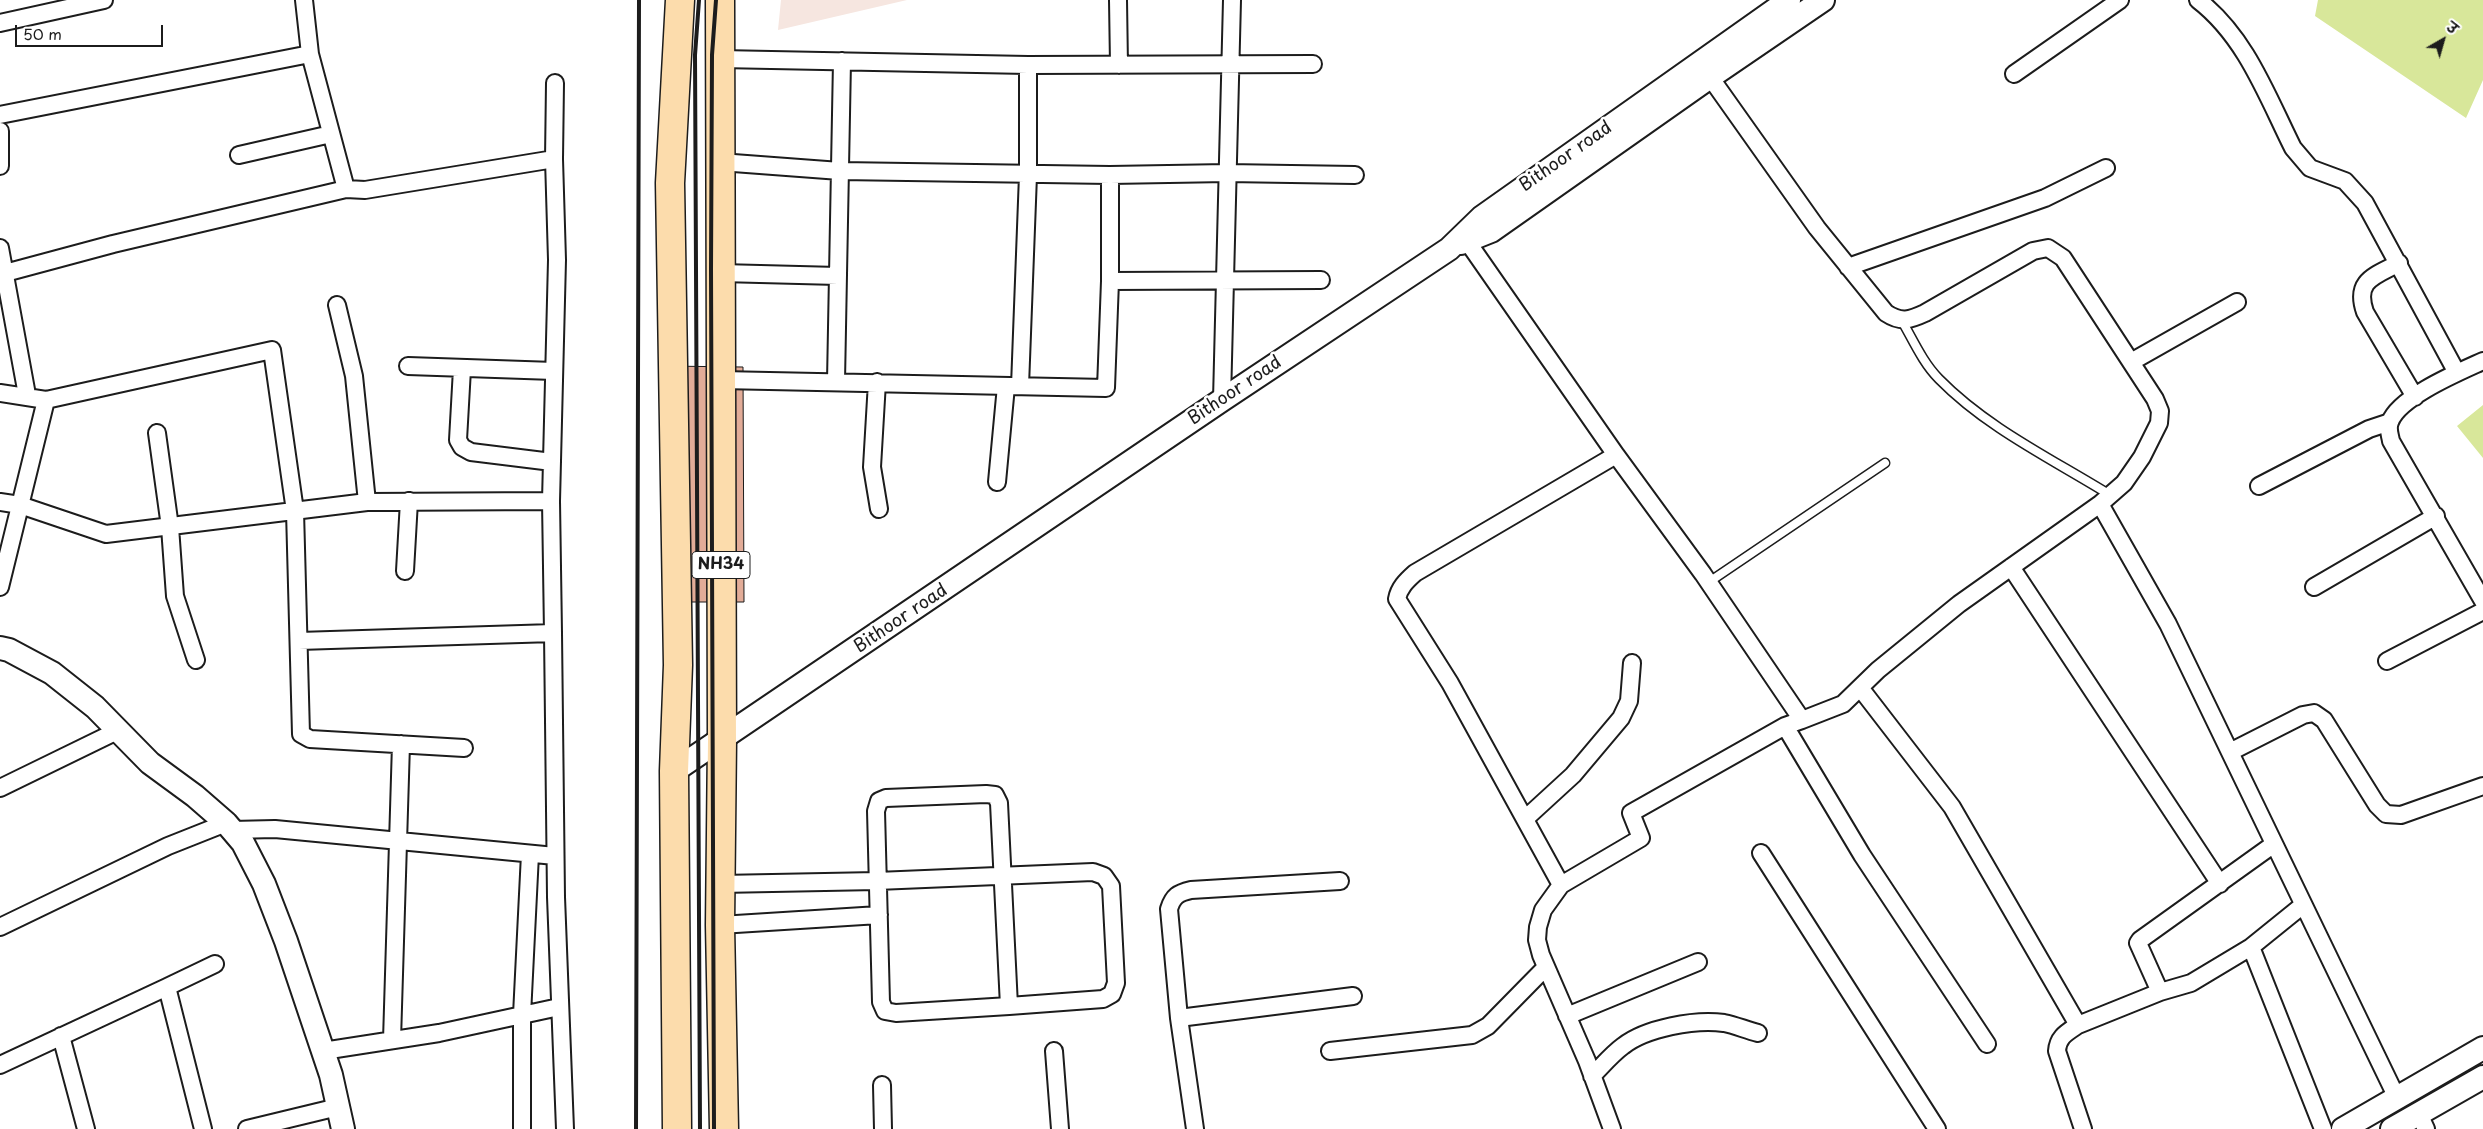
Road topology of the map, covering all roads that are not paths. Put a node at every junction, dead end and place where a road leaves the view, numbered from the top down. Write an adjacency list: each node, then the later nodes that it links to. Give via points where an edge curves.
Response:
1 (104, 0): 11 (street)
2 (304, 0): 12 (street)
3 (680, 0): 102 (highway, NH34, via 670,183 678,665)
4 (720, 0): 13 (highway, NH34)
5 (1118, 0): 18 (street)
6 (1232, 0): 15 (street)
7 (1789, 0): 36 (street, Bithoor road, via 1482,217)
8 (1823, 0): 20 (street)
9 (2120, 0): 19 (street)
10 (2198, 0): 38 (street, via 2224,22 2244,50 2302,161 2355,189)
11 (0, 23)
12 (310, 54): 22 (street); 24 (street)
13 (720, 59): 14 (street); 27 (highway, NH34)
14 (842, 61): 17 (street); 30 (street)
15 (1231, 64): 16 (street); 18 (street); 31 (street)
16 (1313, 64)
17 (1028, 65): 18 (street); 32 (street)
18 (1119, 65)
19 (2014, 74)
20 (1710, 77): 36 (street, via 1491,231); 39 (street)
21 (555, 83): 26 (street)
22 (0, 115)
23 (0, 131): 28 (street)
24 (331, 134): 25 (street); 35 (street)
25 (239, 155)
26 (554, 159): 35 (street, via 365,190); 53 (street, via 557,260)
27 (720, 162): 30 (street); 41 (highway, NH34)
28 (0, 166)
29 (2106, 168): 39 (street, via 2045,198)
30 (840, 171): 32 (street); 42 (street)
31 (1227, 173): 33 (street); 34 (street); 45 (street)
32 (1028, 175): 33 (street); 58 (street)
33 (1110, 175): 44 (street)
34 (1355, 175)
35 (346, 189): 40 (street)
36 (1458, 245): 63 (street, Bithoor road); 66 (street)
37 (0, 248): 40 (street)
38 (2399, 263): 54 (street); 61 (street, via 2369,280 2360,298)
39 (1848, 267): 48 (street, via 1886,313)
40 (5, 273): 60 (street)
41 (721, 273): 42 (street); 55 (highway, NH34)
42 (838, 276): 56 (street)
43 (1321, 280): 45 (street)
44 (1110, 281): 45 (street); 58 (street, via 1106,388)
45 (1223, 282): 63 (street)
46 (2237, 302): 49 (street)
47 (337, 304): 74 (street, via 354,376)
48 (1902, 321): 49 (street, via 1926,313 2033,250 2048,248 2063,258); 72 (lane, via 1927,365 1954,392 2007,433)
49 (2131, 362): 72 (street, via 2155,399 2160,412 2159,423 2134,470)
50 (2483, 362): 54 (street)
51 (408, 366): 52 (street)
52 (462, 369): 53 (street); 67 (street, via 458,440 462,447 471,452)
53 (554, 371): 67 (street)
54 (2457, 373): 61 (street)
55 (721, 380): 56 (street); 98 (highway, NH34)
56 (836, 381): 57 (street)
57 (877, 382): 58 (street); 77 (street, via 872,467)
58 (1013, 386): 69 (street)
59 (0, 393): 60 (street)
60 (27, 395): 62 (street)
61 (2415, 397): 64 (street, via 2395,412)
62 (46, 400): 76 (street); 78 (street, via 272,350)
63 (1222, 400): 98 (street, Bithoor road)
64 (2390, 422): 70 (street, via 2369,429); 79 (street, via 2391,441)
65 (158, 433): 80 (street)
66 (1616, 455): 83 (street); 105 (street, via 1415,573 1398,592 1397,599 1450,683)
67 (552, 462): 71 (street)
68 (1885, 463): 83 (lane)
69 (998, 482)
70 (2259, 486)
71 (551, 500): 75 (street); 88 (street)
72 (2105, 500): 81 (street); 101 (street)
73 (0, 502): 76 (street)
74 (367, 502): 75 (street); 78 (street)
75 (409, 502): 82 (street)
76 (20, 505): 80 (street, via 106,534); 84 (street)
77 (879, 509)
78 (295, 511): 80 (street); 89 (street)
79 (2436, 516): 85 (street); 86 (street)
80 (170, 527): 91 (street, via 175,596)
81 (2011, 567): 94 (street, via 1959,604 1878,670); 116 (street)
82 (405, 571)
83 (1708, 582): 95 (street)
84 (0, 587)
85 (2314, 588)
86 (2483, 601)
87 (2483, 611): 92 (street)
88 (553, 633): 89 (street); 111 (street)
89 (299, 641): 99 (street, via 300,731 303,737)
90 (0, 648): 97 (street, via 52,673 95,706)
91 (196, 660)
92 (2387, 661)
93 (1632, 662): 105 (street, via 1629,701 1621,718 1573,775)
94 (1861, 689): 95 (street, via 1832,710); 134 (street, via 1952,807)
95 (1802, 720): 96 (street)
96 (1785, 726): 117 (street, via 1631,813 1641,838); 138 (street, via 1862,855)
97 (117, 731): 104 (street); 106 (street, via 150,763)
98 (722, 740): 102 (street, Bithoor road); 115 (highway, NH34)
99 (401, 744): 100 (street); 107 (street)
100 (464, 748)
101 (2230, 752): 103 (street, via 2303,715 2314,713 2324,720 2377,805 2386,814 2401,815); 108 (street)
102 (674, 771): 156 (highway, NH34)
103 (2483, 786)
104 (0, 788)
105 (1525, 819): 117 (street)
106 (229, 826): 107 (street); 121 (street, via 168,846); 140 (street, via 243,843 264,884)
107 (399, 841): 110 (street); 137 (street)
108 (2274, 844): 116 (street); 118 (street)
109 (1761, 853): 162 (street)
110 (530, 854): 111 (street); 131 (street)
111 (556, 856): 130 (street)
112 (1001, 875): 113 (street); 113 (street, via 999,803 995,796 886,798 879,801 876,810); 129 (street); 129 (street, via 1093,872 1104,876 1111,886 1116,983 1112,994 1103,999)
113 (877, 881): 115 (street); 119 (street)
114 (1340, 881): 133 (street, via 1191,890 1175,896 1169,908)
115 (720, 884): 120 (highway, NH34)
116 (2220, 884): 127 (street, via 2138,943)
117 (1561, 885): 125 (street, via 1544,910 1538,927 1537,940)
118 (2302, 905): 122 (street); 147 (street)
119 (879, 916): 120 (street); 129 (street, via 881,1002 885,1011)
120 (720, 925): 157 (highway, NH34)
121 (0, 927)
122 (2251, 946): 127 (street, via 2191,983); 164 (street)
123 (1698, 962): 132 (street)
124 (215, 964): 126 (street)
125 (1546, 967): 132 (street); 142 (street, via 1488,1026 1472,1035)
126 (167, 987): 136 (street); 152 (street)
127 (2160, 992): 134 (street)
128 (1353, 996): 133 (street)
129 (1009, 1006)
130 (559, 1007): 131 (street); 155 (street)
131 (522, 1015): 137 (street); 154 (street)
132 (1567, 1016): 144 (street)
133 (1179, 1018): 160 (street)
134 (2078, 1025): 163 (street, via 2059,1040 2057,1051)
135 (1758, 1033): 144 (street, via 1724,1023 1704,1022 1650,1032 1622,1046)
136 (61, 1036): 143 (street); 151 (street)
137 (392, 1040): 140 (street)
138 (1987, 1044)
139 (2483, 1048): 147 (street)
140 (323, 1051): 148 (street)
141 (1054, 1051): 159 (street)
142 (1330, 1051)
143 (0, 1065)
144 (1592, 1076): 161 (street)
145 (2483, 1077): 149 (street)
146 (882, 1085): 158 (street)
147 (2397, 1098): 165 (street)
148 (341, 1118): 150 (street)
149 (2422, 1121): 166 (street)
150 (271, 1126): 153 (street)
151 (86, 1129)
152 (203, 1129)
153 (247, 1129)
154 (522, 1129)
155 (565, 1129)
156 (677, 1129)
157 (724, 1129)
158 (883, 1129)
159 (1060, 1129)
160 (1195, 1129)
161 (1612, 1129)
162 (1937, 1129)
163 (2083, 1129)
164 (2323, 1129)
165 (2343, 1129)
166 (2392, 1129)

